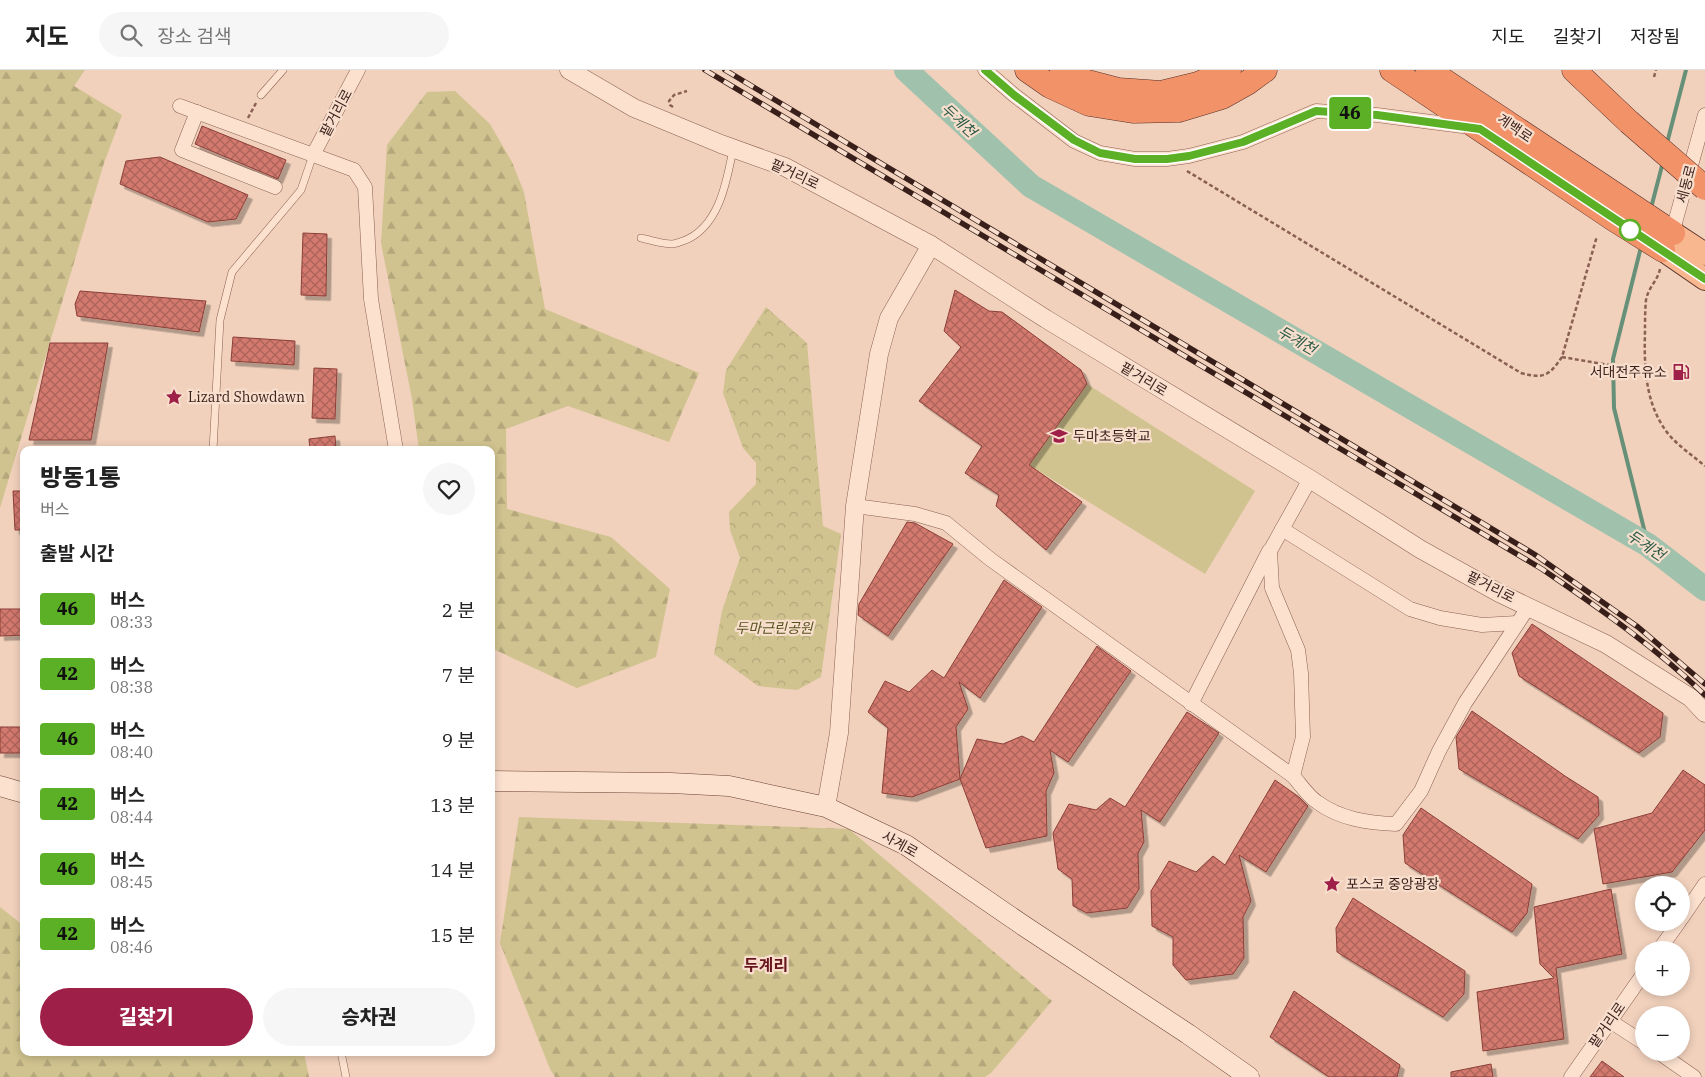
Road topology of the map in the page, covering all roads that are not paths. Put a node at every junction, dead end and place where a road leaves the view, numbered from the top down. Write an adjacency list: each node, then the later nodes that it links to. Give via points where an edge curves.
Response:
1 (283, 70): 12 (lane)
2 (358, 70): 18 (street, 팥거리로)
3 (569, 70): 17 (street, 팥거리로, via 634,108)
4 (985, 70): 16 (street, via 1074,140 1100,153 1135,159 1189,156 1243,142 1316,111 1377,115)
5 (1027, 70): 8 (highway, via 1050,86 1089,104 1133,111 1179,110 1222,97)
6 (1062, 70): 7 (highway, via 1080,80 1119,90 1161,93 1198,84)
7 (1229, 70)
8 (1265, 70)
9 (1428, 70): 22 (highway, 계백로, via 1602,186)
10 (1574, 70): 20 (highway, bridge)
11 (1396, 73): 16 (highway, 계백로)
12 (261, 95)
13 (180, 106): 14 (street)
14 (197, 112): 18 (street); 19 (street, via 182,150)
15 (1705, 116): 22 (street, 세동로)
16 (1480, 129): 22 (highway, 계백로, via 1612,218)
17 (733, 148): 21 (lane, via 727,180 708,222 691,238 673,244); 23 (street, 팥거리로, via 785,168)
18 (313, 156): 26 (lane, via 301,190 232,272 220,320); 27 (street, via 354,170 365,187 370,299)
19 (275, 187)
20 (1705, 188)
21 (642, 238)
22 (1668, 242): 24 (main road); 25 (main road)
23 (931, 245): 28 (street, 팥거리로, via 1046,319); 29 (street, via 889,318 879,354)
24 (1705, 254)
25 (1705, 279)
26 (213, 446)
27 (395, 446)
28 (1310, 479): 30 (street); 32 (street, 팥거리로, via 1420,549)
29 (855, 506): 34 (street, via 915,514 946,523 990,559); 40 (street, via 839,732)
30 (1282, 529): 31 (street); 33 (street, via 1410,609 1482,625)
31 (1270, 551): 34 (street); 36 (street, via 1272,588 1298,650 1301,673 1303,737)
32 (1528, 606): 33 (street); 35 (street, 팥거리로, via 1606,644 1691,698)
33 (1517, 623): 36 (street, via 1465,704 1421,791 1396,824 1370,823 1339,815 1316,802)
34 (1191, 704): 36 (street)
35 (1705, 712)
36 (1293, 776)
37 (495, 780): 40 (main road, 사계로, via 729,786)
38 (0, 786): 39 (main road)
39 (20, 792)
40 (826, 807): 49 (main road, 사계로, via 906,845)
41 (1705, 884): 42 (street)
42 (1690, 906)
43 (1635, 985): 44 (street, 팥거리로)
44 (1610, 1021): 45 (street); 50 (street, 팥거리로)
45 (1635, 1037)
46 (342, 1056): 48 (lane)
47 (1671, 1061): 51 (street)
48 (346, 1077)
49 (1249, 1077)
50 (1571, 1077)
51 (1694, 1077)

